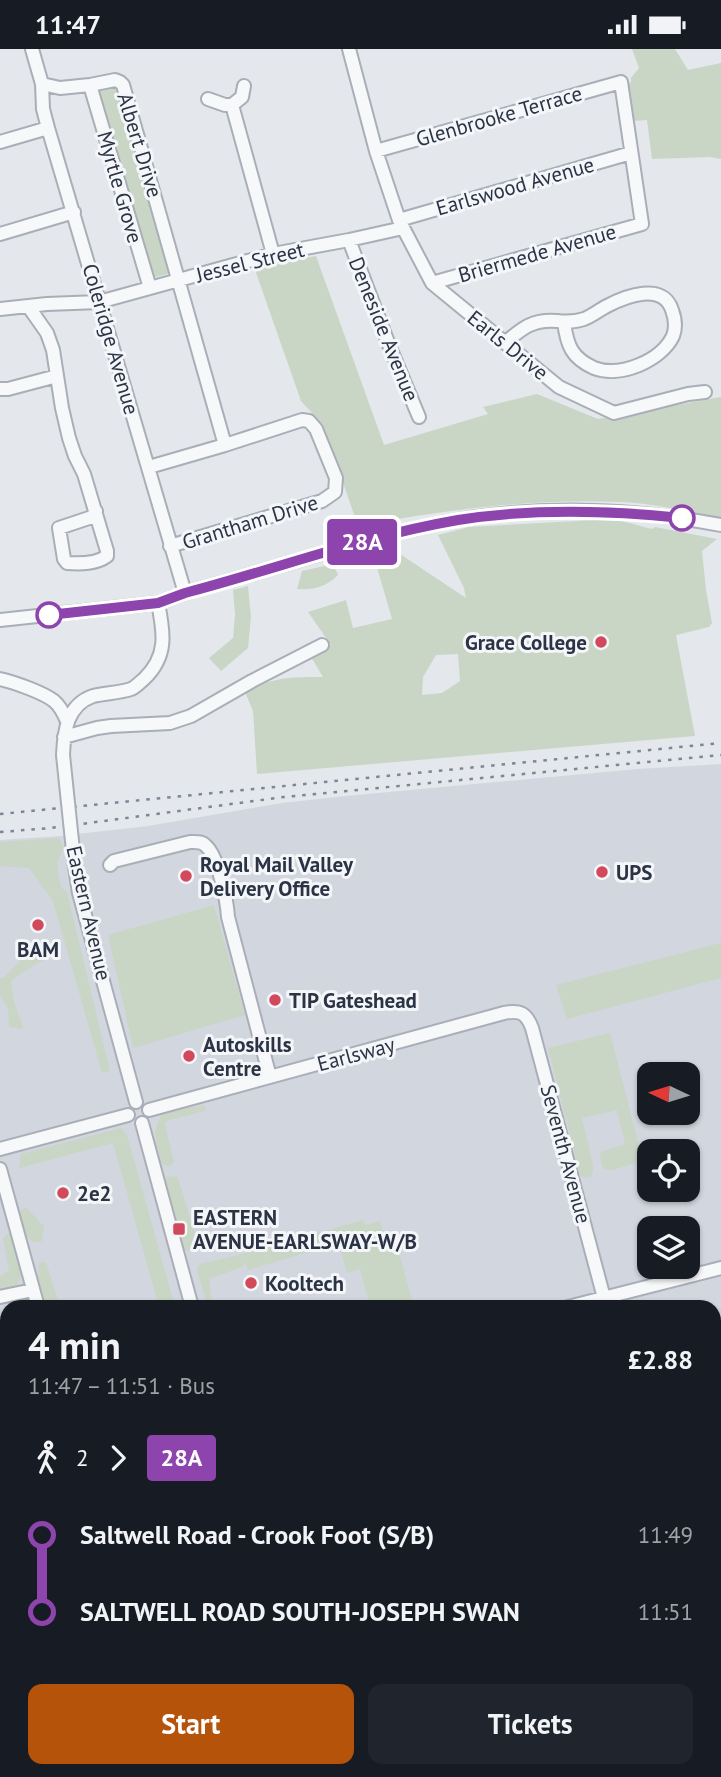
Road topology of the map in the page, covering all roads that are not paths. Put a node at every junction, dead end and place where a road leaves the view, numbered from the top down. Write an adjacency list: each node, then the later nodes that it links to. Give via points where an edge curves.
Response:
1 (33, 49): 3 (street)
2 (349, 49): 10 (street, Earls Drive)
3 (43, 84): 4 (street, Albert Drive, via 60,88); 8 (street, Coleridge Avenue)
4 (90, 85): 17 (street, Albert Drive, via 115,80 125,90); 19 (street, Myrtle Grove)
5 (243, 86): 7 (street, via 242,97)
6 (208, 99): 7 (street)
7 (232, 106): 16 (street)
8 (48, 128): 9 (street); 12 (street, Coleridge Avenue)
9 (0, 142)
10 (376, 151): 11 (street, Glenbrooke Terrace, via 621,82); 13 (street, Earls Drive)
11 (631, 153): 13 (street, Earlswood Avenue); 18 (street, Briermede Avenue, via 642,224)
12 (74, 212): 14 (street); 20 (street, Coleridge Avenue)
13 (401, 224): 15 (street, Jessel Street); 18 (street, Earls Drive)
14 (0, 234)
15 (349, 240): 16 (street, Jessel Street); 28 (street, Deneside Avenue)
16 (273, 254): 17 (street, Jessel Street)
17 (179, 279): 19 (street, Jessel Street); 29 (street)
18 (432, 283): 24 (street, Earls Drive)
19 (150, 288): 20 (street, Jessel Street)
20 (99, 302): 21 (street, Jessel Street); 30 (street, Coleridge Avenue)
21 (28, 306): 22 (street, Jessel Street); 25 (street, via 47,333)
22 (0, 309)
23 (564, 322): 23 (street, via 584,319 619,299 650,293 663,296 675,318 666,347 637,367 619,371 600,370 582,362 569,349); 24 (street, via 533,322)
24 (505, 343): 27 (street, Earls Drive, via 559,387 614,413)
25 (57, 376): 26 (street); 31 (street, via 69,438)
26 (0, 389)
27 (705, 392)
28 (419, 417)
29 (225, 445): 30 (street); 33 (street, Grantham Drive, via 309,421 336,478 335,492 322,501)
30 (149, 467): 33 (street, Coleridge Avenue)
31 (96, 511): 31 (street, via 92,517 59,528 67,563 94,562 107,556)
32 (721, 524): 34 (street, via 586,511 458,520 365,541)
33 (170, 546): 34 (street, Coleridge Avenue)
34 (185, 593): 35 (street)
35 (158, 603): 36 (street); 39 (street, via 163,646 149,674 132,689 91,697)
36 (0, 620)
37 (322, 645): 40 (street, via 302,663 252,681 191,716)
38 (0, 679): 39 (street, via 55,701)
39 (67, 721): 40 (street, Eastern Avenue)
40 (64, 737): 44 (street, Eastern Avenue, bridge, via 79,893)
41 (110, 865): 43 (street, via 190,842 208,848 226,893 228,917)
42 (522, 1013): 43 (street, Earlsway, via 504,1013); 53 (street, Seventh Avenue, via 532,1028)
43 (270, 1077): 45 (street, Earlsway)
44 (136, 1102): 45 (street); 46 (street, via 128,1108)
45 (149, 1110): 47 (street)
46 (128, 1115): 47 (street); 48 (street)
47 (142, 1123): 55 (street)
48 (0, 1149)
49 (0, 1169): 51 (street)
50 (721, 1268): 53 (street)
51 (33, 1290): 52 (street); 54 (street)
52 (0, 1297)
53 (604, 1298): 56 (street)
54 (36, 1300)
55 (190, 1300)
56 (598, 1300)

